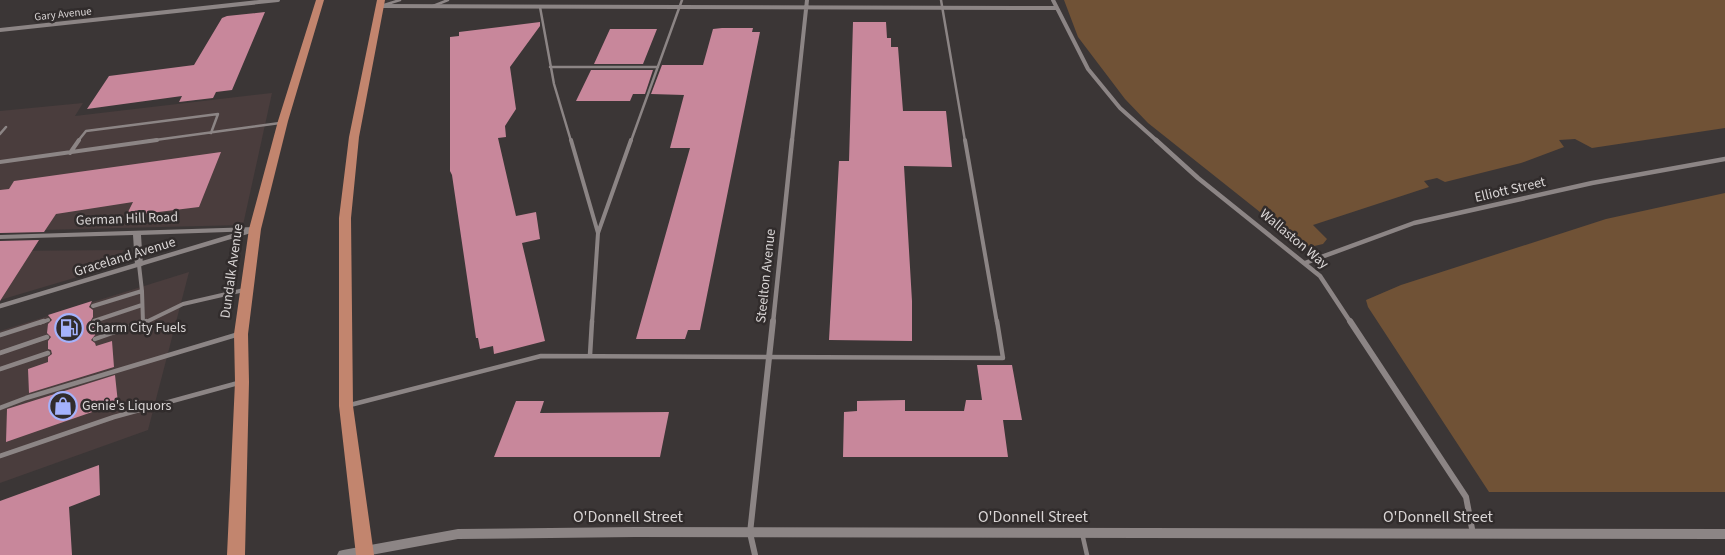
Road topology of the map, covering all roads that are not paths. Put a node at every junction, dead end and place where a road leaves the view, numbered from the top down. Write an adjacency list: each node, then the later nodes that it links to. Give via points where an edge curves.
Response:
1 (278, 0): 16 (street, Gary Avenue)
2 (320, 0): 19 (main road, Dundalk Avenue)
3 (400, 0): 9 (lane)
4 (448, 0): 10 (lane)
5 (682, 0): 12 (lane)
6 (808, 0): 13 (street, Steelton Avenue)
7 (941, 0): 14 (lane)
8 (1053, 0): 15 (street, Wallaston Way)
9 (381, 3): 10 (street); 50 (main road, via 354,136 345,218)
10 (431, 7): 11 (street)
11 (540, 7): 12 (street); 17 (lane)
12 (680, 7): 13 (street); 18 (lane)
13 (807, 7): 14 (street); 47 (street, Steelton Avenue)
14 (942, 8): 15 (street); 47 (lane, via 1003,358)
15 (1055, 8): 30 (street, Wallaston Way, via 1088,69 1120,108 1198,178)
16 (0, 30)
17 (550, 67): 18 (lane); 28 (lane)
18 (658, 67): 28 (lane)
19 (282, 123): 21 (lane); 26 (main road, Dundalk Avenue)
20 (6, 127): 22 (lane)
21 (211, 133): 23 (lane); 23 (lane, via 218,114 86,131)
22 (0, 134)
23 (70, 153): 25 (lane)
24 (1725, 159): 30 (street, Elliott Street, via 1592,183 1414,223)
25 (0, 162)
26 (255, 229): 27 (street, German Hill Road); 31 (street, Graceland Avenue); 32 (main road, Dundalk Avenue)
27 (137, 233): 29 (street, German Hill Road); 31 (street)
28 (598, 233): 46 (lane)
29 (0, 236)
30 (1305, 263): 55 (street, Wallaston Way, via 1320,276 1466,497)
31 (139, 265): 33 (lane); 35 (street, Graceland Avenue)
32 (246, 289): 39 (lane, via 183,304); 40 (main road, Dundalk Avenue)
33 (142, 291): 34 (lane); 36 (lane)
34 (142, 305): 38 (lane); 39 (lane)
35 (0, 306)
36 (93, 306)
37 (48, 320): 41 (lane)
38 (94, 321)
39 (143, 322): 43 (lane)
40 (241, 334): 49 (main road, Dundalk Avenue); 51 (lane)
41 (0, 335)
42 (47, 337): 44 (lane)
43 (95, 339)
44 (0, 353)
45 (48, 353): 48 (lane)
46 (590, 355): 47 (lane); 50 (lane, via 541,356)
47 (769, 356): 53 (street, Steelton Avenue)
48 (0, 369)
49 (242, 382): 52 (lane, via 114,417); 58 (main road, Dundalk Avenue)
50 (346, 406): 57 (main road)
51 (0, 408)
52 (0, 456)
53 (750, 533): 54 (street, O'Donnell Street); 57 (street, O'Donnell Street, via 458,534); 60 (street, Steelton Avenue)
54 (1082, 533): 55 (street, O'Donnell Street); 61 (lane)
55 (1473, 534): 56 (street, O'Donnell Street)
56 (1725, 534)
57 (364, 553): 59 (street, O'Donnell Street)
58 (236, 555)
59 (342, 555)
60 (755, 555)
61 (1087, 555)

